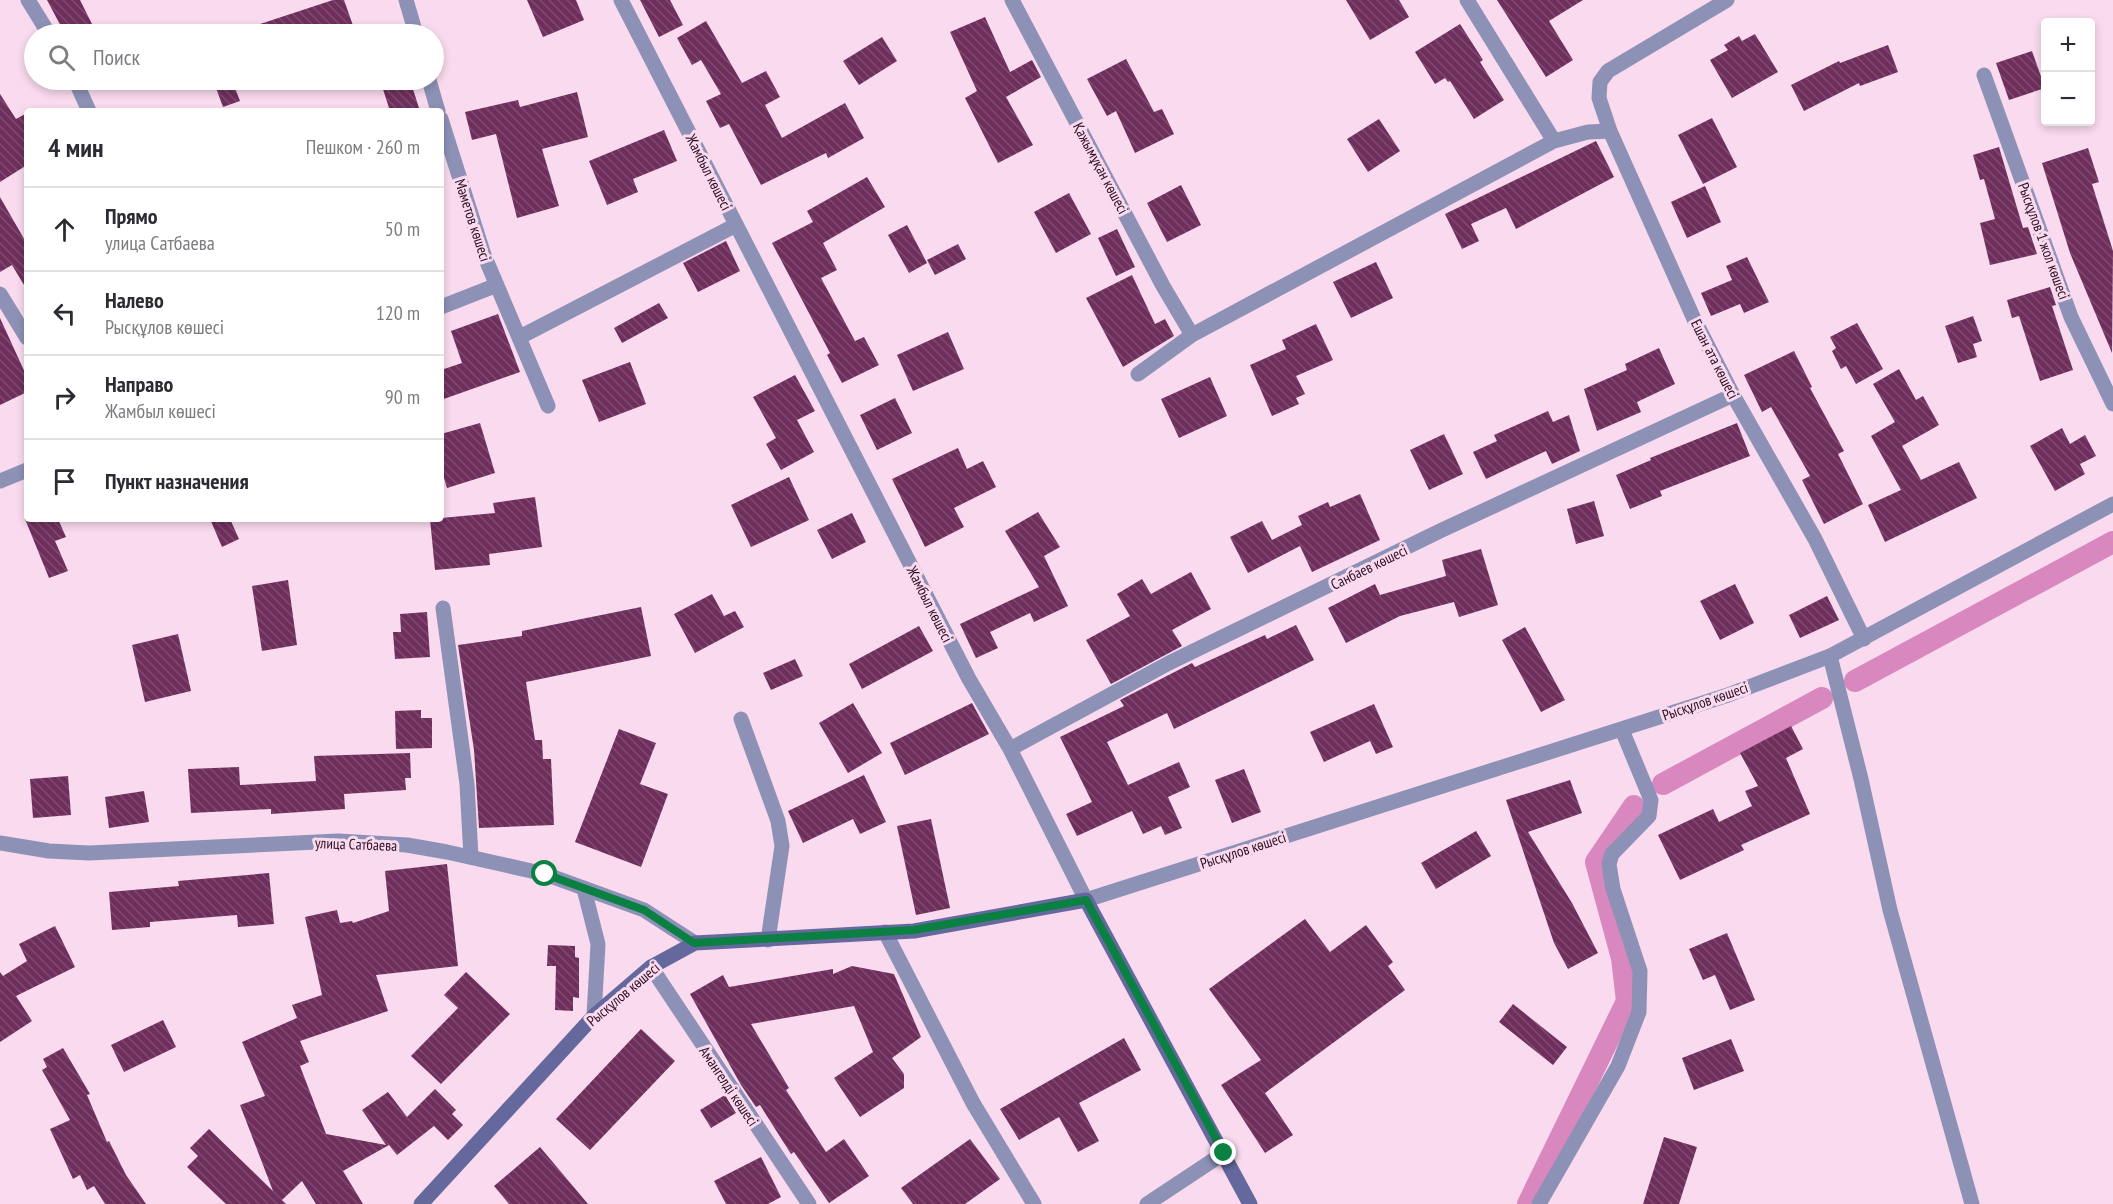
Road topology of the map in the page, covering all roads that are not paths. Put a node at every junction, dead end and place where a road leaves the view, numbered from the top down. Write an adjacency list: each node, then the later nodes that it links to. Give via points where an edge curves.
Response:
1 (28, 0): 7 (street)
2 (406, 0): 8 (street)
3 (621, 0): 17 (street, Жамбыл көшесі)
4 (1012, 0): 22 (street, Қажымұқан көшесі)
5 (1467, 0): 16 (street)
6 (1727, 0): 15 (street, Ешан ата көшесі, via 1608,71 1600,81 1599,98)
7 (44, 24)
8 (413, 24)
9 (1984, 75): 26 (street, Рысқұлов 1 жол көшесі, via 2072,317)
10 (80, 90): 12 (street)
11 (432, 90): 13 (street)
12 (88, 108)
13 (437, 108)
14 (444, 128): 18 (street, Мәметов көшесі)
15 (1610, 131): 16 (street); 25 (street, Ешан ата көшесі, via 1694,319)
16 (1554, 141): 22 (street)
17 (736, 225): 23 (street); 36 (street, Жамбыл көшесі, via 969,679)
18 (497, 285): 20 (street); 23 (street, Мәметов көшесі)
19 (0, 294): 21 (street)
20 (444, 306)
21 (24, 333)
22 (1192, 335): 24 (street)
23 (520, 337): 27 (street, Мәметов көшесі)
24 (1138, 374)
25 (1733, 395): 32 (street, Ешан ата көшесі, via 1815,539); 36 (street, Санбаев көшесі, via 1169,663)
26 (2113, 404)
27 (548, 405)
28 (24, 471): 29 (street)
29 (0, 481)
30 (2113, 504): 32 (street, Рысқұлов көшесі)
31 (443, 608): 38 (street, via 468,784)
32 (1864, 639): 33 (street, Рысқұлов көшесі)
33 (1830, 656): 35 (street, Рысқұлов көшесі); 53 (street, via 1890,910)
34 (741, 719): 42 (street, via 778,821 782,846)
35 (1622, 730): 40 (street, Рысқұлов көшесі); 52 (street, via 1651,800 1649,816 1616,848 1609,864 1613,889 1640,971 1639,1012 1618,1066)
36 (1010, 750): 40 (street, Жамбыл көшесі)
37 (0, 843): 38 (street, улица Сатбаева, via 89,853 338,841 407,845)
38 (471, 857): 39 (street, улица Сатбаева, via 545,874)
39 (584, 889): 43 (street, улица Сатбаева, via 644,910); 45 (street, via 598,944)
40 (1086, 900): 41 (main road, Рысқұлов көшесі, via 968,922); 46 (main road, Жамбыл көшесі)
41 (885, 932): 42 (main road, Рысқұлов көшесі); 49 (street, via 974,1103)
42 (768, 940): 43 (main road, Рысқұлов көшесі)
43 (694, 943): 44 (main road, Рысқұлов көшесі)
44 (651, 967): 45 (main road, Рысқұлов көшесі); 48 (street, Амангелді көшесі)
45 (594, 1016): 47 (main road, Рысқұлов көшесі)
46 (1224, 1153): 50 (street); 51 (main road, Жамбыл көшесі)
47 (421, 1204)
48 (808, 1204)
49 (1034, 1204)
50 (1147, 1204)
51 (1250, 1204)
52 (1539, 1204)
53 (1972, 1204)

